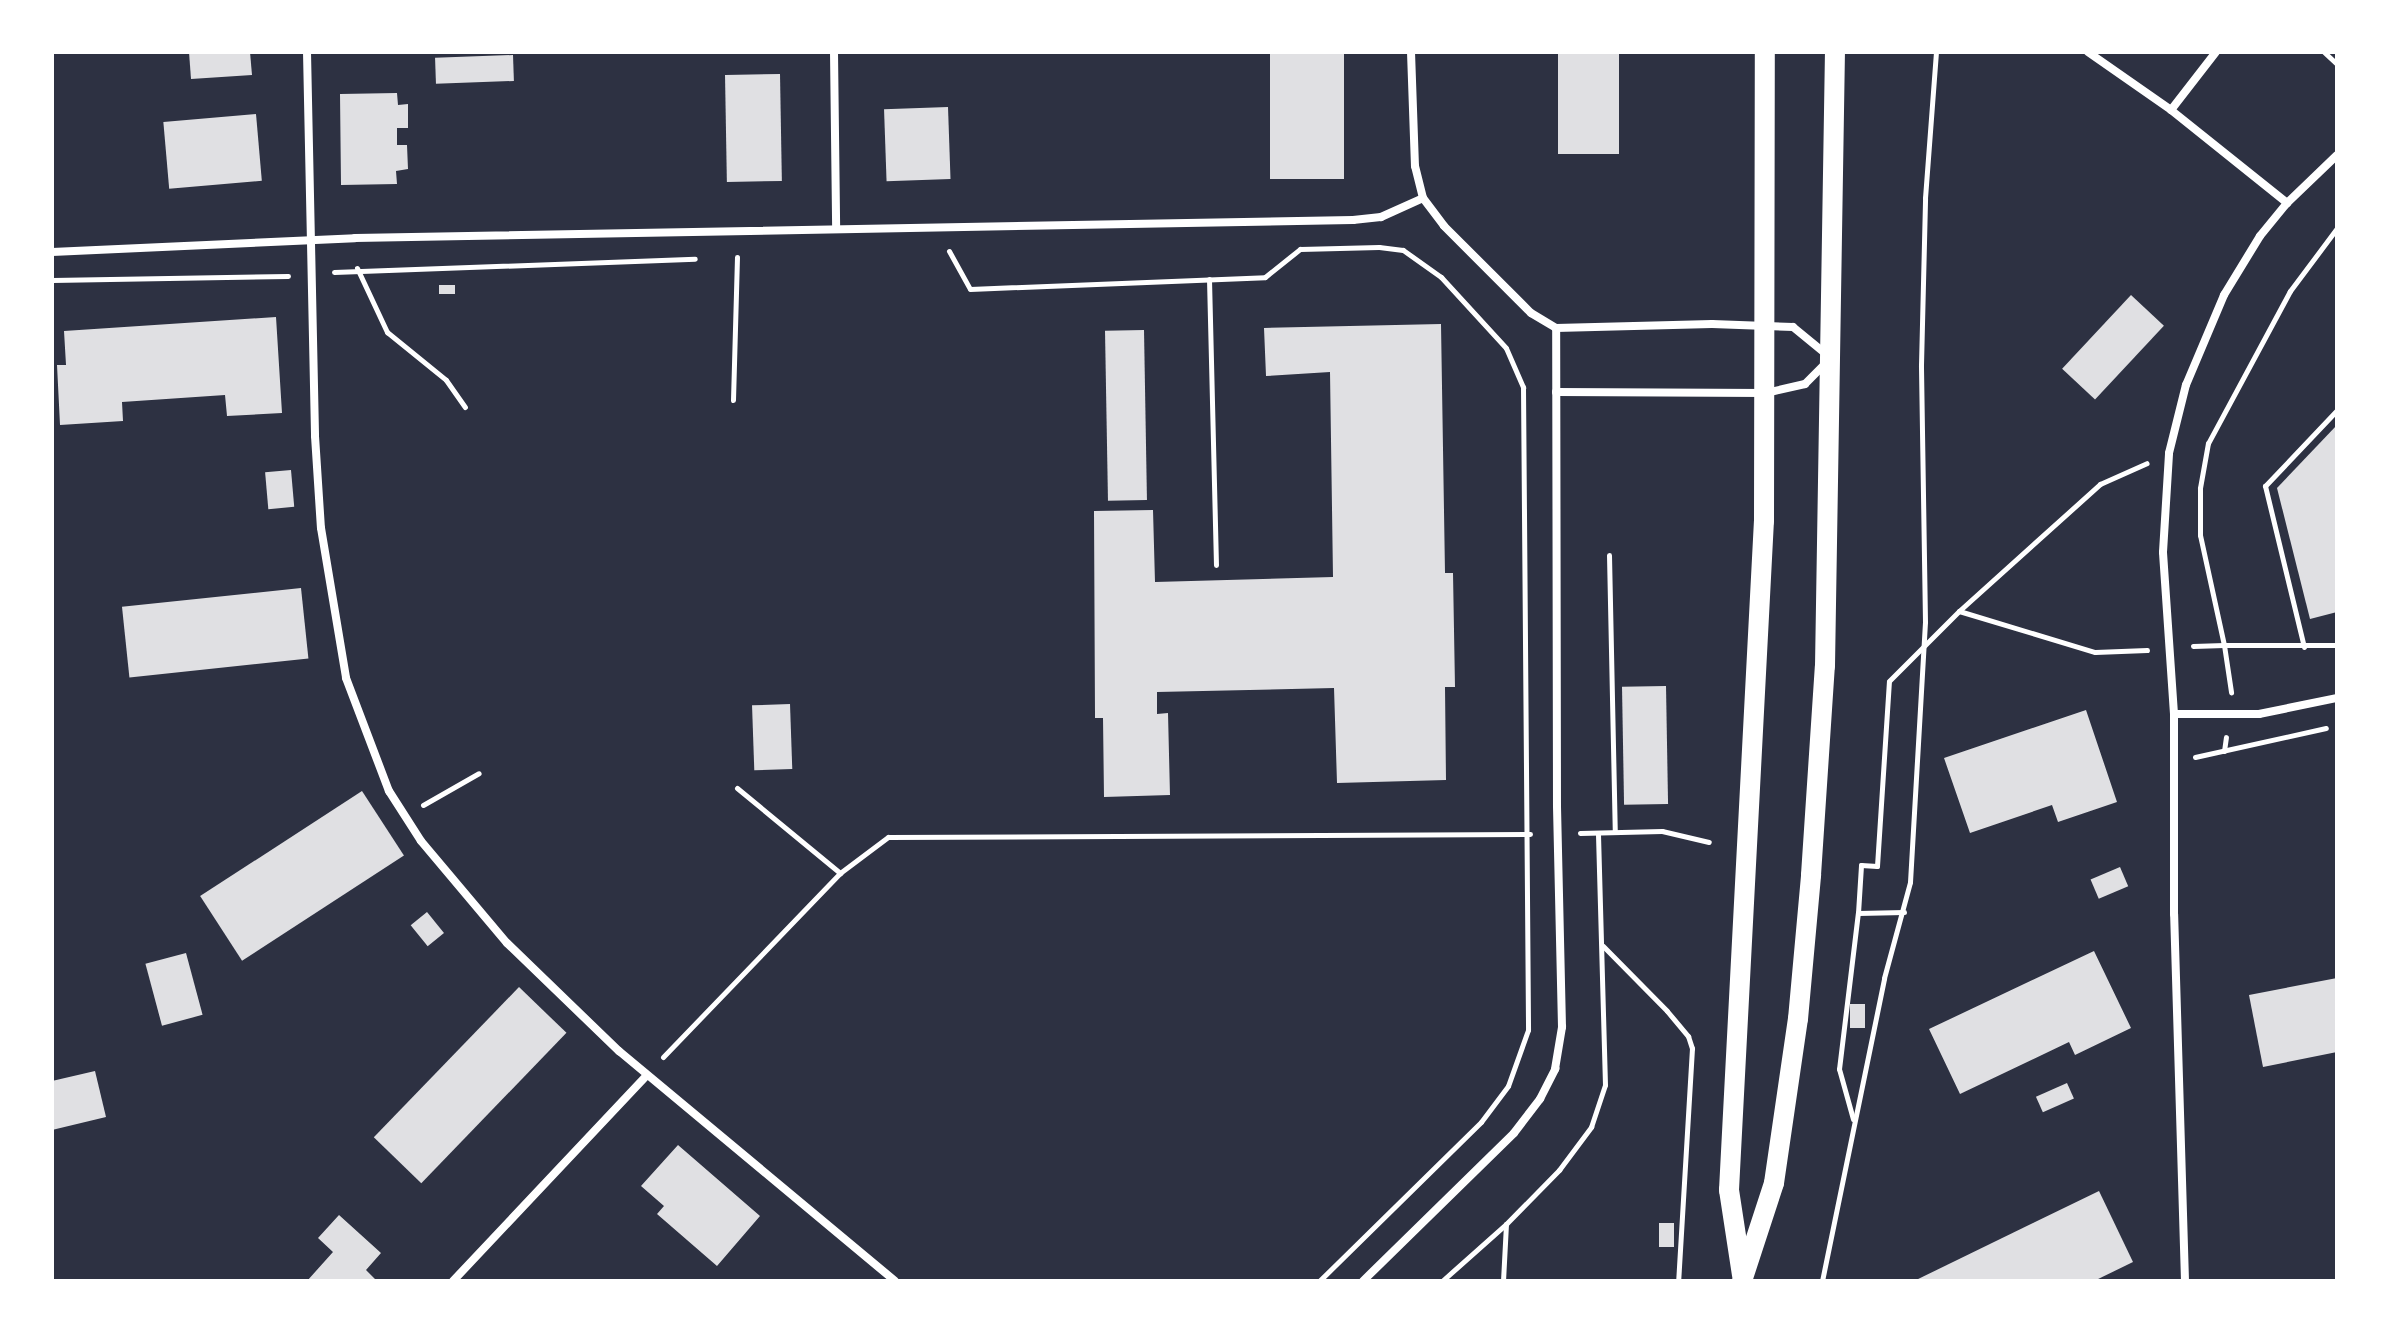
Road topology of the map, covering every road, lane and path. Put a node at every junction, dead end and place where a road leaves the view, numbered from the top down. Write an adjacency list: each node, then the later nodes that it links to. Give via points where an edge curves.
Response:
1 (307, 52): 19 (street)
2 (834, 52): 17 (street)
3 (1411, 52): 15 (street, via 1415,166)
4 (1765, 52): 30 (main road)
5 (1835, 52): 32 (main road)
6 (1936, 52): 46 (path, via 1924,228)
7 (2079, 52): 11 (street)
8 (2088, 52): 11 (street)
9 (2216, 52): 13 (street)
10 (2324, 52): 12 (path)
11 (2099, 62): 13 (street)
12 (2337, 64)
13 (2171, 110): 16 (street)
14 (2337, 155): 16 (street)
15 (1423, 198): 17 (street, via 1381,217 1353,220); 31 (street, via 1506,290)
16 (2287, 203): 50 (street, via 2224,295 2176,416 2163,552)
17 (836, 227): 19 (street)
18 (2337, 228): 42 (path, via 2290,291 2208,443 2200,488 2200,535)
19 (310, 240): 21 (street); 27 (street)
20 (935, 251): 28 (path, via 950,251 970,289)
21 (52, 252)
22 (737, 257): 23 (path); 25 (path); 35 (path)
23 (753, 257)
24 (706, 258): 26 (path)
25 (721, 258)
26 (357, 268): 27 (path); 36 (path, via 387,332 446,380)
27 (311, 275): 29 (path); 55 (street, via 321,528 334,618 346,678 389,791)
28 (1209, 279): 40 (path); 58 (path, via 1265,277 1300,249 1403,250 1441,277 1506,348 1523,387)
29 (52, 280)
30 (1765, 324): 31 (street); 32 (street, via 1793,327); 34 (main road)
31 (1556, 328): 33 (street)
32 (1831, 358): 34 (street, via 1805,384); 67 (main road, via 1825,666 1801,990 1774,1183)
33 (1556, 392): 34 (street); 71 (street, via 1562,1027 1555,1069 1514,1133)
34 (1766, 393): 67 (main road, via 1759,670 1729,1190)
35 (733, 400)
36 (465, 407)
37 (2337, 410): 45 (path, via 2265,486)
38 (2145, 464): 41 (path, via 2100,484)
39 (1609, 555): 56 (path)
40 (1216, 565)
41 (1959, 611): 46 (path); 47 (path, via 2095,652)
42 (2224, 645): 44 (path); 45 (path); 48 (path)
43 (2337, 645): 45 (path)
44 (2200, 646)
45 (2304, 647)
46 (1923, 648): 61 (path); 62 (path, via 1889,681 1877,866 1861,865)
47 (2134, 650)
48 (2232, 684)
49 (2337, 698): 50 (street, via 2259,714)
50 (2174, 714): 75 (street)
51 (2337, 725): 52 (path)
52 (2202, 757)
53 (479, 773): 55 (path)
54 (737, 788): 60 (path)
55 (404, 815): 64 (street, via 507,943)
56 (1615, 832): 57 (path); 59 (path, via 1662,831)
57 (1598, 833)
58 (1527, 834): 60 (path, via 888,837); 70 (path, via 1528,1030 1508,1086 1481,1122)
59 (1709, 842)
60 (840, 873): 64 (path)
61 (1904, 912): 62 (path); 65 (path)
62 (1858, 913): 65 (path, via 1839,1069)
63 (1602, 945): 73 (path, via 1667,1011 1692,1048)
64 (646, 1076): 68 (street); 69 (street)
65 (1853, 1121): 74 (path)
66 (1506, 1224): 72 (path)
67 (1742, 1280)
68 (453, 1281)
69 (895, 1281)
70 (1319, 1281)
71 (1363, 1281)
72 (1442, 1281)
73 (1678, 1281)
74 (1822, 1281)
75 (2185, 1281)

